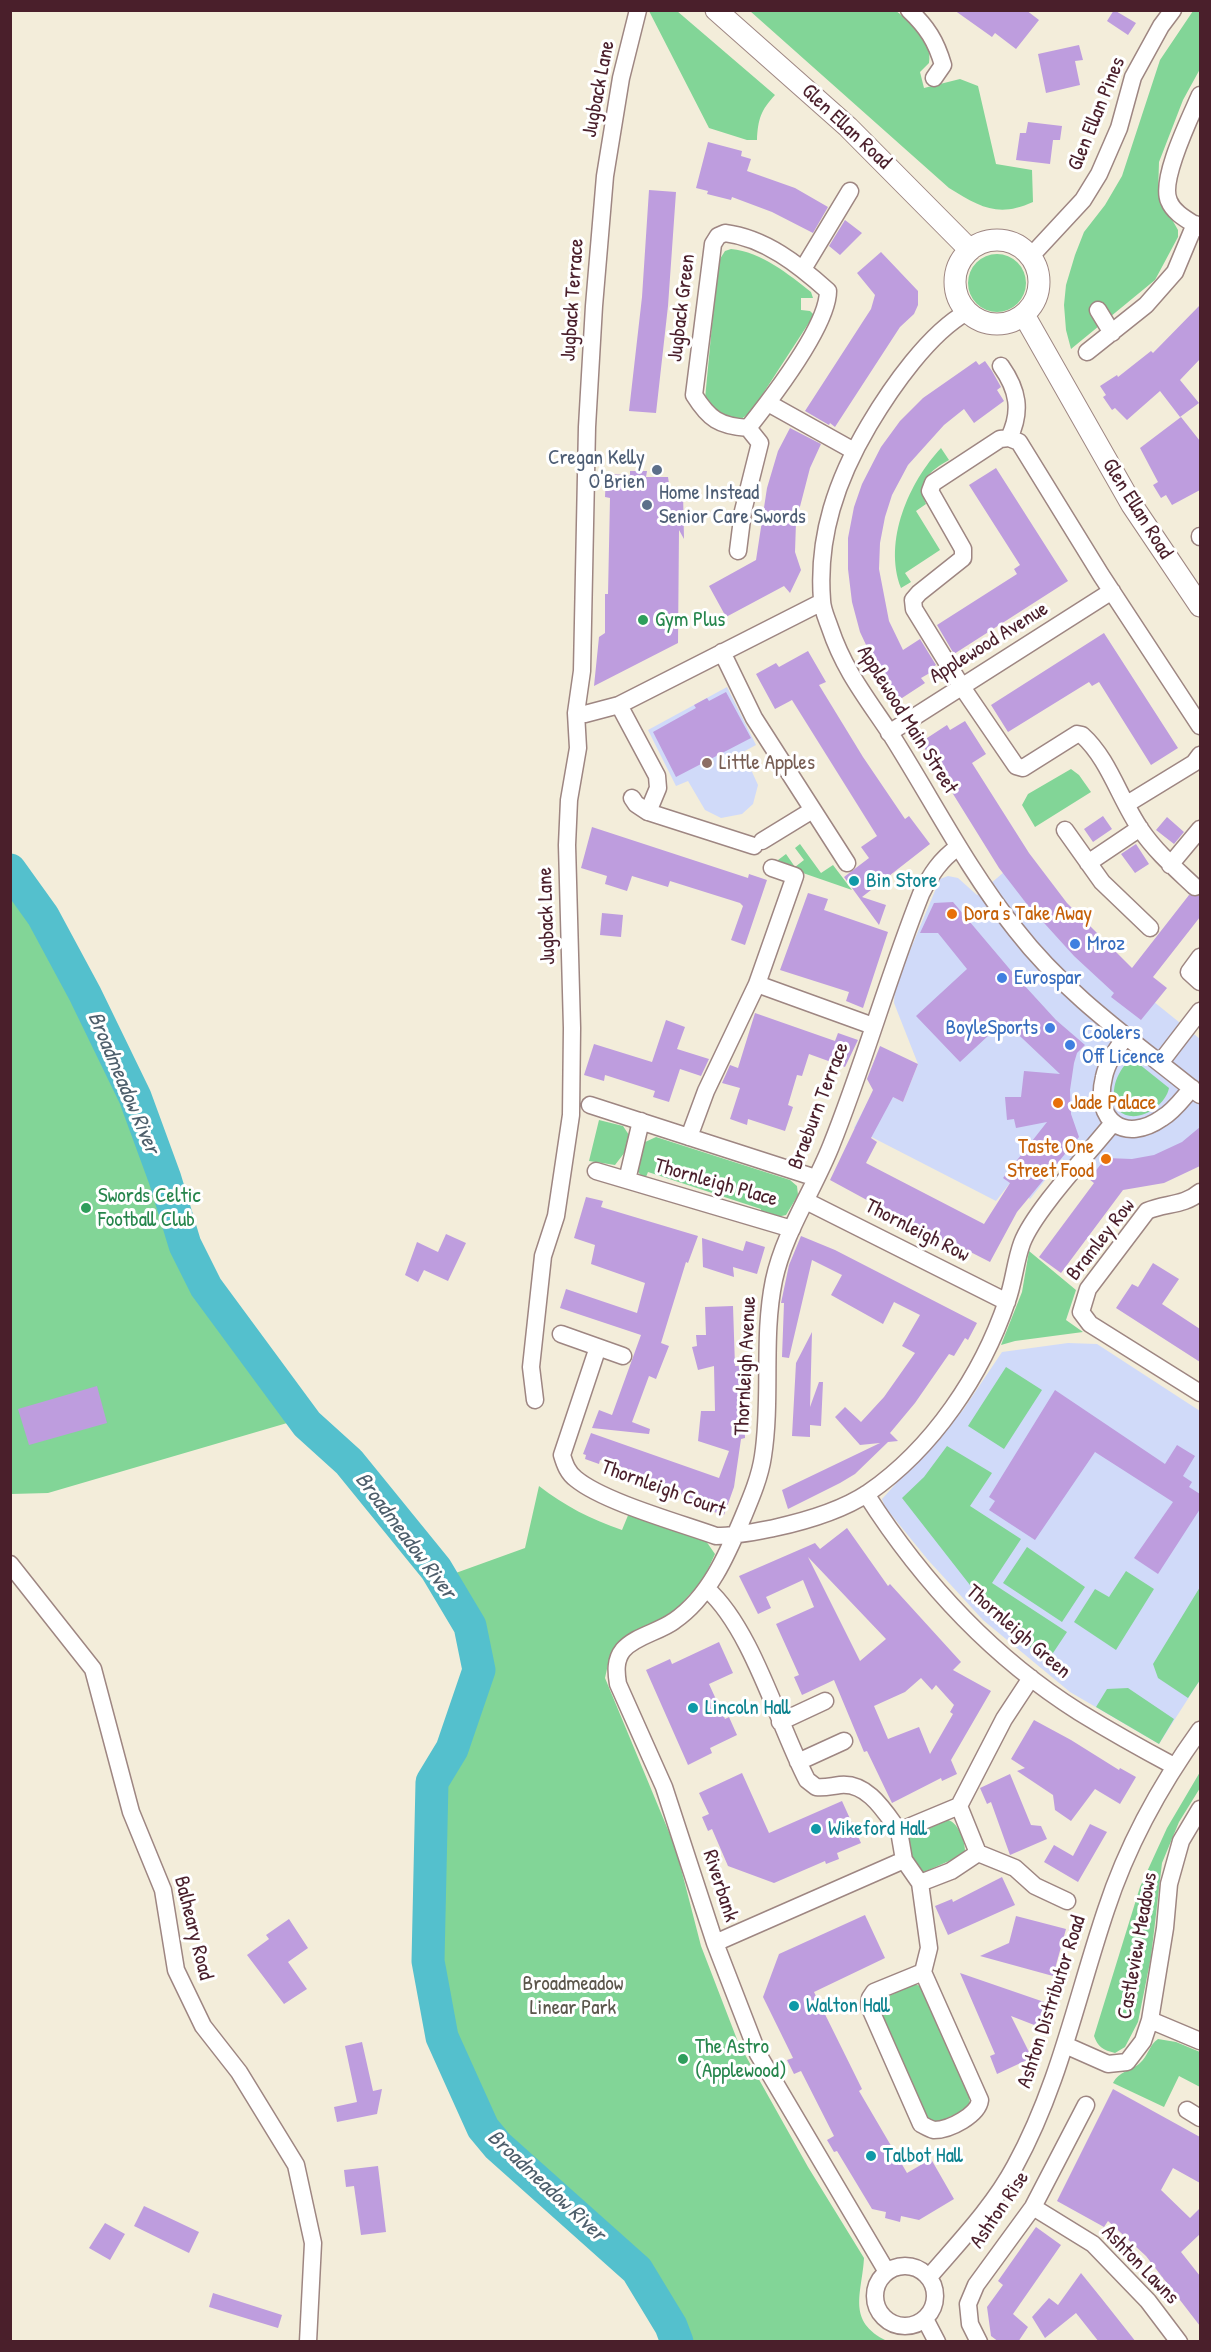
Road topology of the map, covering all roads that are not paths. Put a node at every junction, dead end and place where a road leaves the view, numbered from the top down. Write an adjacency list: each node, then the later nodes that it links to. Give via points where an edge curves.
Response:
1 (638, 10): 7 (street, Jugback Lane, via 621,78)
2 (716, 10): 10 (street, Glen Ellan Road, via 848,127)
3 (909, 10): 5 (street, via 937,42 943,65)
4 (1173, 10): 11 (street, Glen Ellan Pines, via 1133,77 1119,128 1094,183)
5 (934, 78)
6 (1200, 95): 9 (street, via 1168,180 1168,200 1180,215)
7 (605, 176): 20 (street, Jugback Terrace)
8 (850, 191): 12 (street)
9 (1198, 226): 16 (street, via 1175,272 1146,305)
10 (970, 250): 11 (street, via 982,243 1009,241); 14 (street, via 961,260 955,287)
11 (1031, 256): 15 (street, via 1039,287 1033,306)
12 (803, 269): 19 (street, Jugback Green, via 828,291 828,304); 21 (street, Jugback Green, via 773,250 736,235 718,236 712,244 694,395 706,414 727,426)
13 (1098, 310): 16 (street)
14 (967, 312): 15 (street, via 988,324 1001,325); 23 (street, Applewood Main Street, via 951,320 915,362 884,401)
15 (1024, 315): 27 (street, Glen Ellan Road, via 1132,505)
16 (1112, 333): 17 (street)
17 (1088, 352)
18 (1001, 366): 22 (street, via 1012,383 1018,404 1016,424)
19 (768, 403): 21 (street, Jugback Green); 23 (street)
20 (587, 427): 31 (street, Jugback Lane, via 582,671)
21 (748, 428): 24 (street, via 760,443 743,511)
22 (1009, 438): 25 (street, via 1019,442); 29 (street, via 1000,439 942,475 930,491 963,549 963,558 919,593 913,600 914,609)
23 (854, 451): 26 (street, Applewood Main Street, via 834,496 824,540)
24 (738, 551)
25 (1112, 591): 29 (street, Applewood Avenue); 32 (street)
26 (822, 602): 28 (street); 33 (street, Applewood Main Street, via 838,652 852,680)
27 (1200, 606)
28 (722, 652): 30 (street); 37 (street, via 754,718)
29 (962, 687): 33 (street, Applewood Avenue); 36 (street, via 1017,766 1023,768 1077,734 1082,735)
30 (619, 705): 31 (street); 38 (street, via 657,776 658,788)
31 (576, 713): 72 (street, Jugback Lane, via 578,748 569,800 567,845 571,1115 556,1216 543,1256 531,1367)
32 (1200, 726)
33 (890, 733): 42 (street, Applewood Main Street)
34 (1200, 755): 36 (street, via 1194,763)
35 (632, 798): 38 (street)
36 (1127, 804): 39 (street)
37 (811, 811): 38 (street, via 758,843); 43 (street)
38 (648, 812)
39 (1140, 828): 44 (street); 45 (street)
40 (1200, 829): 45 (street)
41 (1065, 830): 44 (street)
42 (958, 847): 53 (street, via 944,856 925,887); 54 (street, Applewood Main Street, via 1023,938 1056,975)
43 (847, 863)
44 (1088, 863): 48 (street, via 1119,901)
45 (1170, 865): 47 (street)
46 (772, 868): 51 (street, Thornleigh Place, via 795,876)
47 (1195, 887)
48 (1150, 928)
49 (1200, 957): 50 (street, via 1189,972)
50 (1200, 982)
51 (757, 984): 53 (street); 60 (street, Thornleigh Place, via 732,1032)
52 (1200, 1011): 55 (street)
53 (873, 1026): 62 (street, Braeburn Terrace)
54 (1126, 1036): 55 (street, Applewood Main Street); 59 (street, via 1104,1077 1103,1110)
55 (1160, 1063): 56 (street, Applewood Main Street)
56 (1196, 1092): 59 (street, via 1153,1124 1126,1129)
57 (590, 1105): 58 (street, Thornleigh Place)
58 (641, 1121): 60 (street, Thornleigh Place); 63 (street, Thornleigh Place)
59 (1112, 1124): 67 (street, via 1022,1242)
60 (689, 1137): 62 (street, Thornleigh Place)
61 (596, 1171): 63 (street, Thornleigh Place)
62 (816, 1178): 65 (street, Braeburn Terrace)
63 (627, 1180): 66 (street, Thornleigh Place)
64 (1200, 1192): 71 (street, Bramley Row, via 1194,1198 1147,1211 1088,1289 1081,1312 1090,1324)
65 (806, 1201): 66 (street, Thornleigh Avenue); 67 (street, Thornleigh Row)
66 (792, 1229): 74 (street, Thornleigh Avenue, via 774,1279 770,1309 763,1458)
67 (1007, 1302): 73 (street, via 980,1362 940,1425 908,1460)
68 (561, 1334): 69 (street)
69 (598, 1347): 70 (street); 74 (street, Thornleigh Court, via 564,1447 565,1467 576,1479 609,1497 716,1536)
70 (623, 1356)
71 (1200, 1393)
72 (535, 1400)
73 (866, 1494): 74 (street, via 819,1516); 77 (street, Thornleigh Green, via 890,1531 948,1602)
74 (735, 1536): 76 (street, Riverbank)
75 (10, 1564): 101 (street, Balheary Road, via 93,1669 131,1812 163,1890 176,1970 203,2026 239,2072 296,2165 312,2243)
76 (706, 1589): 79 (street, via 732,1617); 91 (street, Riverbank, via 676,1620 622,1651 615,1669 664,1787)
77 (1031, 1678): 83 (street, Thornleigh Green, via 1078,1711); 84 (street)
78 (825, 1701): 79 (street)
79 (780, 1722): 82 (street)
80 (1200, 1730): 83 (street, Ashton Distributor Road)
81 (844, 1742): 82 (street)
82 (798, 1762): 86 (street, via 807,1780 816,1787 853,1785 863,1790)
83 (1174, 1766): 95 (street, Ashton Distributor Road, via 1133,1844 1105,1910)
84 (959, 1806): 86 (street); 87 (street)
85 (1200, 1809): 93 (street, Castleview Meadows, via 1181,1841 1169,1884 1166,1928)
86 (899, 1831): 88 (street)
87 (978, 1853): 89 (street); 90 (street, via 1015,1868 1035,1886)
88 (904, 1860): 89 (street); 91 (street)
89 (920, 1883): 92 (street, via 929,1948)
90 (1067, 1901)
91 (715, 1943): 98 (street, Riverbank, via 758,2054)
92 (923, 1972): 92 (street, via 874,1992 869,2007 921,2124 934,2130 975,2113 980,2100)
93 (1150, 2020): 94 (street); 95 (street, Castleview Meadows, via 1143,2041 1127,2062 1108,2064)
94 (1200, 2041)
95 (1065, 2045): 99 (street, Ashton Distributor Road, via 1015,2167 978,2221)
96 (1086, 2105): 97 (street, Ashton Rise)
97 (1033, 2207): 103 (street, Ashton Rise, via 976,2285 968,2304 970,2324); 104 (street, Ashton Lawns, via 1093,2244 1148,2301)
98 (887, 2272): 99 (street, via 914,2267); 100 (street, via 880,2279 875,2297 882,2315 897,2325 907,2326)
99 (929, 2277): 100 (street, via 935,2294)
100 (925, 2319): 102 (street)
101 (308, 2342)
102 (937, 2342)
103 (979, 2342)
104 (1179, 2342)

